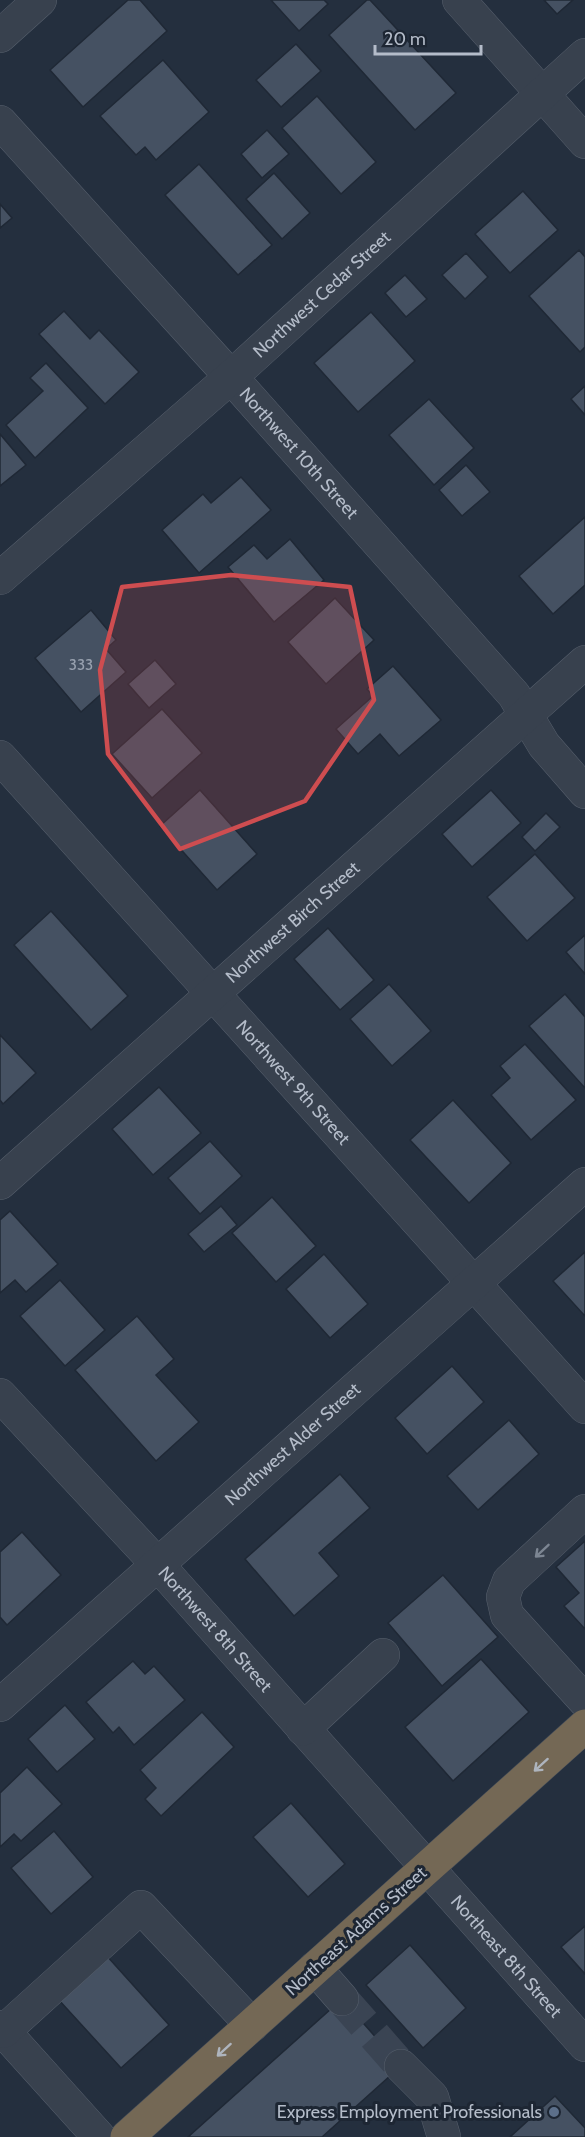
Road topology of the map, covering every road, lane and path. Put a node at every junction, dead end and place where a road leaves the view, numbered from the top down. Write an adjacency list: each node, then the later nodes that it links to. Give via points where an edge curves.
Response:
1 (40, 0): 3 (street)
2 (459, 0): 5 (street)
3 (0, 36)
4 (585, 55): 5 (street, Northwest Cedar Street)
5 (542, 93): 7 (street); 8 (street, Northwest Cedar Street)
6 (0, 122): 8 (street, Northwest 10th Street)
7 (585, 142)
8 (231, 377): 9 (street, Northwest Cedar Street); 11 (street, Northwest 10th Street, via 514,694)
9 (0, 578)
10 (585, 662): 11 (street, Northwest Birch Street)
11 (525, 715): 13 (street, Northwest 10th Street, via 544,746); 14 (street, Northwest Birch Street)
12 (0, 758): 14 (street, Northwest 9th Street)
13 (585, 792)
14 (212, 993): 15 (street, Northwest Birch Street); 17 (street, Northwest 9th Street)
15 (0, 1183)
16 (585, 1184): 17 (street, Northwest Alder Street)
17 (474, 1284): 19 (street, Northwest 9th Street); 21 (street, Northwest Alder Street)
18 (0, 1395): 21 (street, Northwest 8th Street)
19 (585, 1407)
20 (585, 1511): 23 (street, one-way to 23, via 509,1581 502,1597 507,1615)
21 (158, 1565): 24 (street, Northwest Alder Street); 26 (street, Northwest 8th Street)
22 (383, 1655): 26 (street)
23 (585, 1701)
24 (0, 1705)
25 (585, 1726): 27 (highway, Northeast Adams Street, one-way to 27)
26 (303, 1729): 27 (street, Northwest 8th Street)
27 (426, 1868): 28 (highway, Northeast Adams Street); 32 (street, Northeast 8th Street)
28 (315, 1968): 29 (street); 30 (highway, Northeast Adams Street)
29 (342, 1999)
30 (252, 2025): 31 (street, via 141,1907); 35 (highway, Northeast Adams Street, one-way to 35)
31 (2, 2029): 34 (street)
32 (585, 2045)
33 (402, 2066): 36 (street, via 432,2097)
34 (99, 2137)
35 (127, 2137)
36 (444, 2137)

